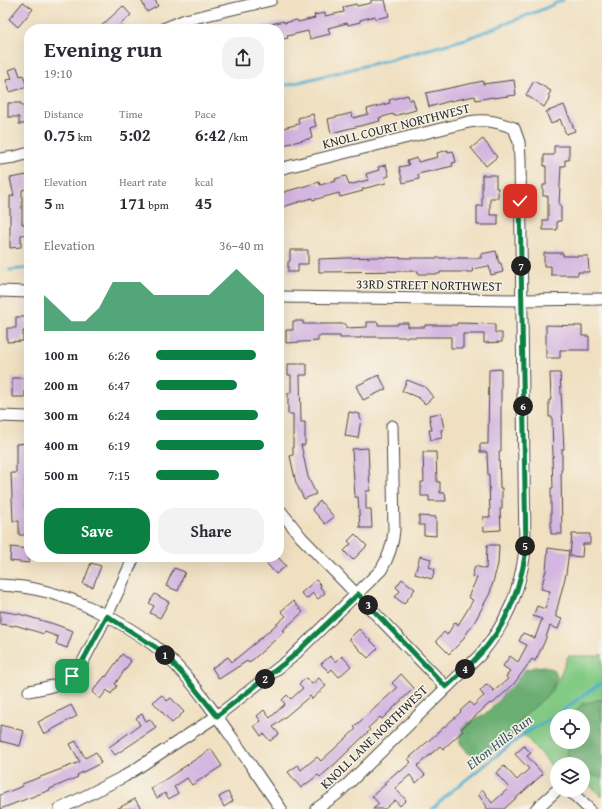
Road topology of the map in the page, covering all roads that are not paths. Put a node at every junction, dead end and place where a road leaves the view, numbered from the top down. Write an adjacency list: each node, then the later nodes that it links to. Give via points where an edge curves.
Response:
1 (271, 0): 2 (street)
2 (175, 24)
3 (24, 154): 4 (street)
4 (0, 159)
5 (284, 168): 10 (street, KNOLL COURT NORTHWEST, via 470,122 496,121 514,128 519,142 520,159)
6 (0, 291): 7 (street)
7 (24, 292)
8 (284, 297): 10 (street, 33RD STREET NORTHWEST)
9 (602, 299): 10 (street, 33RD STREET NORTHWEST)
10 (521, 300): 19 (street, KNOLL LANE NORTHWEST, via 526,550 523,566 516,594 500,627 480,655)
11 (0, 416): 12 (street)
12 (24, 417)
13 (392, 426): 17 (street, via 393,544 381,570)
14 (284, 514): 17 (street, via 302,537)
15 (132, 562): 18 (street)
16 (0, 585): 18 (street, via 50,592)
17 (358, 594): 19 (street); 21 (street, via 291,658)
18 (107, 616): 20 (street, via 72,676 50,686); 21 (street, via 160,650)
19 (446, 687): 26 (street, KNOLL LANE NORTHWEST, via 351,781)
20 (29, 691)
21 (217, 716): 24 (street, via 125,776); 25 (street)
22 (550, 796): 27 (street)
23 (576, 797): 28 (street)
24 (60, 809)
25 (281, 809)
26 (316, 809)
27 (536, 809)
28 (589, 809)

